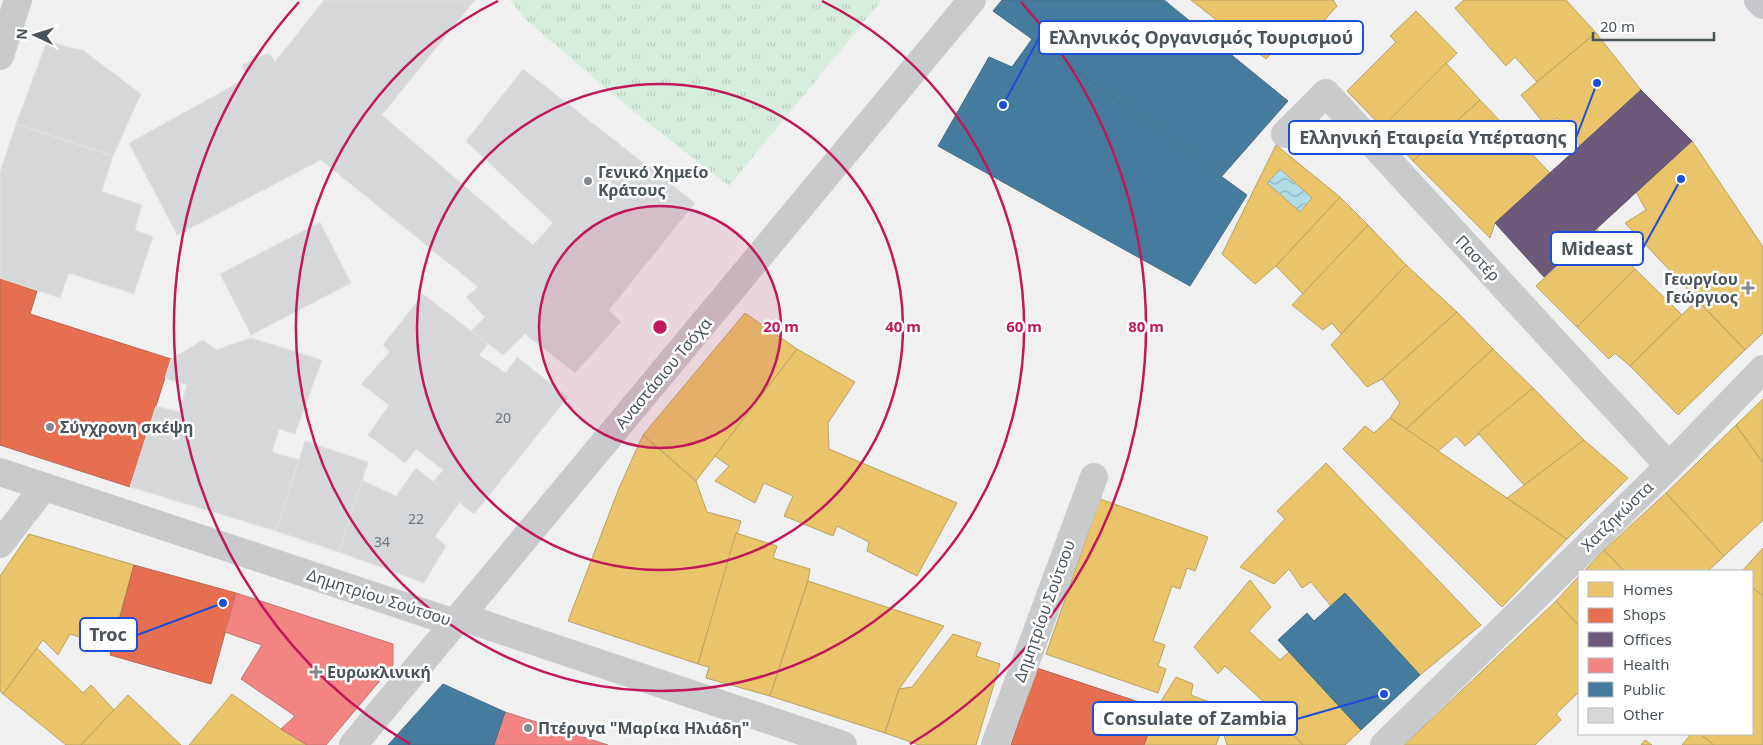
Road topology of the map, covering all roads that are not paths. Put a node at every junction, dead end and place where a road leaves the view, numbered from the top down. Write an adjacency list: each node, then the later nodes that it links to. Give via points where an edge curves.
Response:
1 (18, 0): 5 (street)
2 (972, 0): 13 (street, Αναστάσιου Τσόχα)
3 (1758, 0): 4 (main road)
4 (1763, 5)
5 (0, 56)
6 (1285, 134): 8 (street, Παστέρ, via 1326,92)
7 (1763, 369): 8 (street, Χατζηκώστα)
8 (1669, 466): 17 (street, Χατζηκώστα)
9 (0, 472): 11 (street, Δημητρίου Σούτσου)
10 (1094, 477): 16 (street, Δημητρίου Σούτσου)
11 (44, 487): 12 (street); 13 (street, Δημητρίου Σούτσου)
12 (0, 544)
13 (455, 623): 14 (street, Αναστάσιου Τσόχα); 15 (street, Δημητρίου Σούτσου, via 468,619)
14 (353, 745)
15 (843, 745)
16 (995, 745)
17 (1384, 745)

